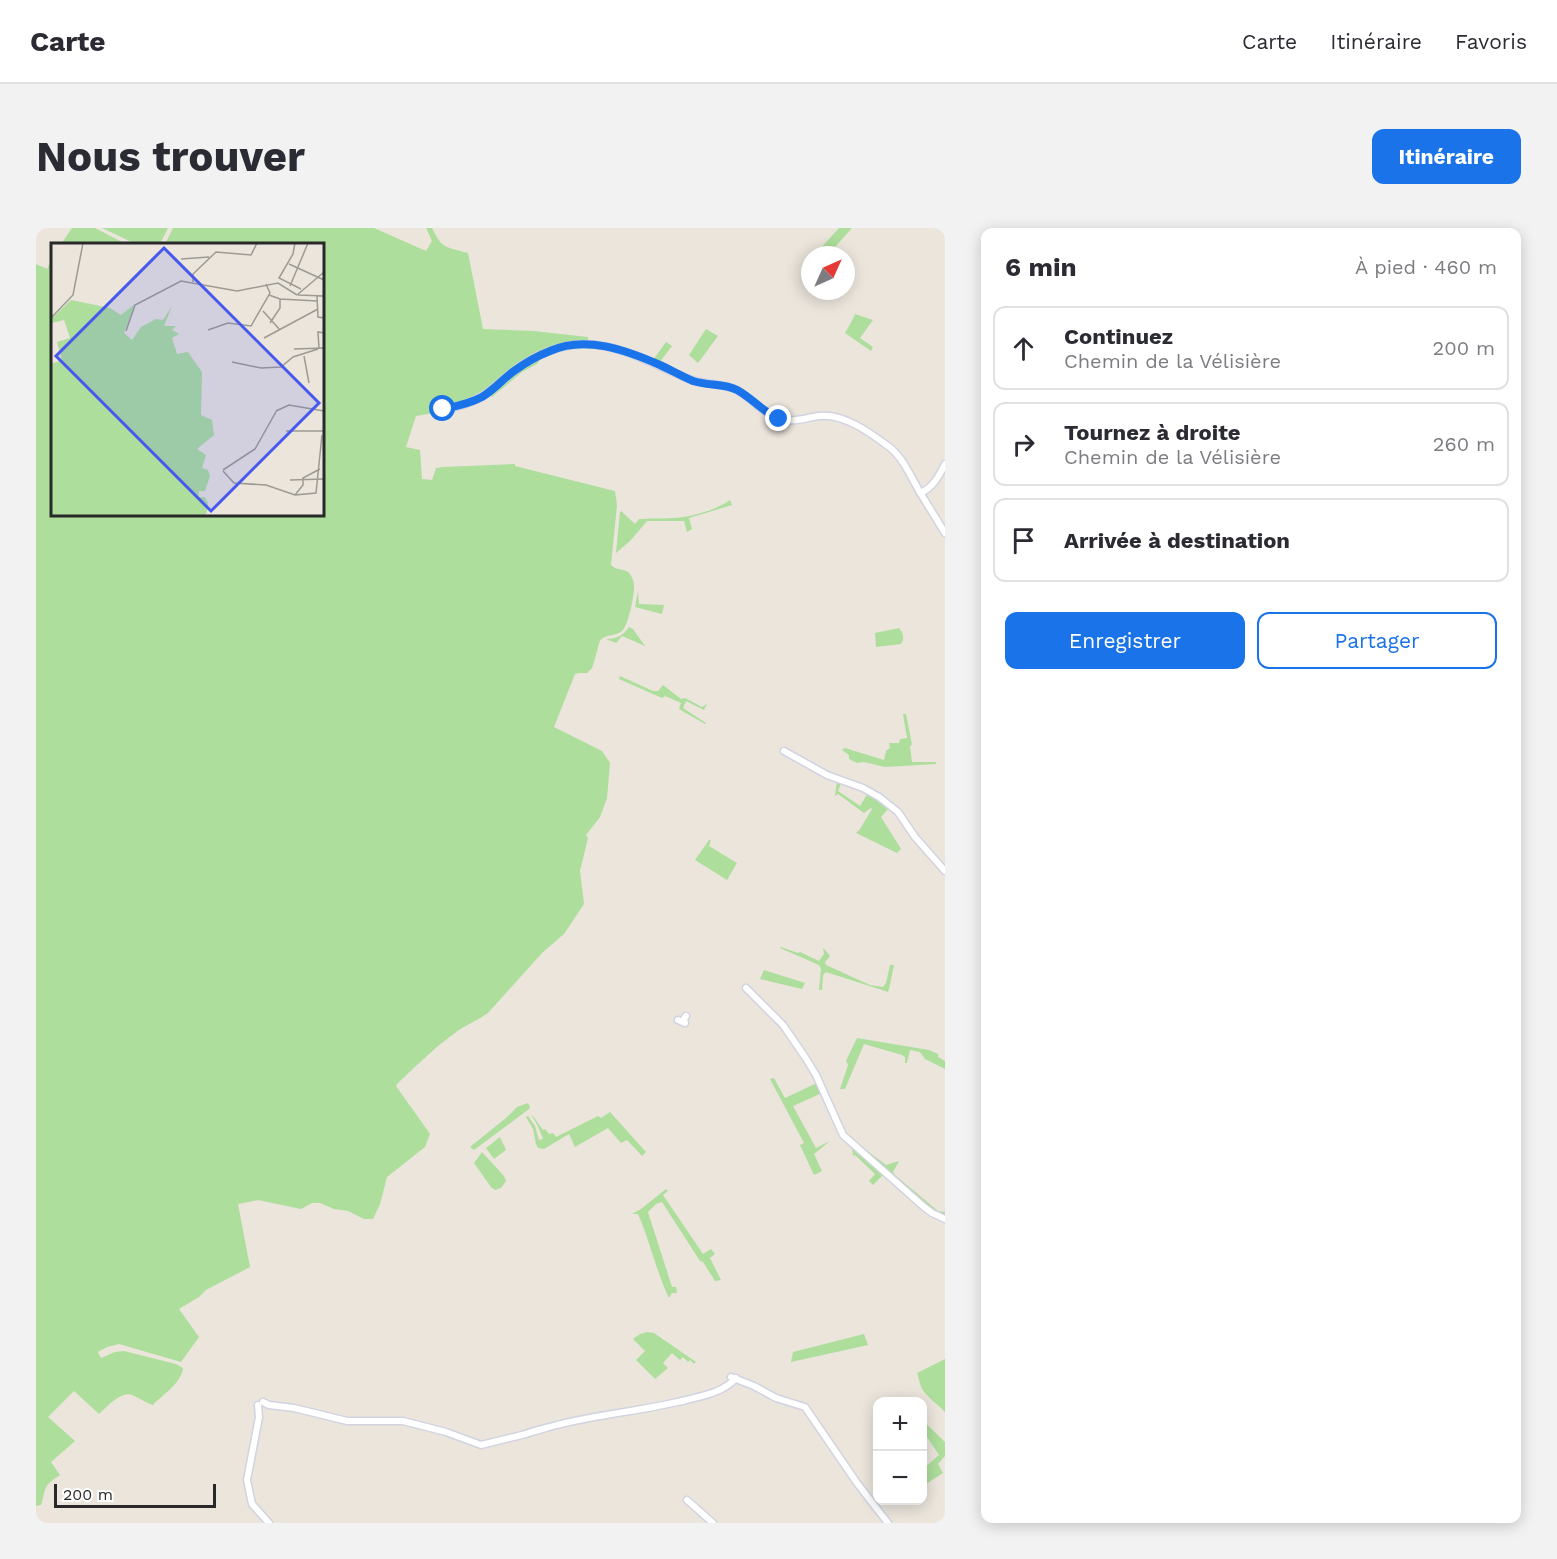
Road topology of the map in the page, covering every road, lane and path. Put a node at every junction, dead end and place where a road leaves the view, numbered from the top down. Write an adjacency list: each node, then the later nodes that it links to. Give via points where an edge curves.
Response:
1 (438, 414): 3 (street, via 484,396 513,371 550,350 597,345 644,359 691,380 727,386 779,419 835,416 845,420 888,446)
2 (945, 464): 3 (street, via 931,486)
3 (920, 493): 4 (street)
4 (945, 533)
5 (784, 751): 6 (street, via 879,797 898,812)
6 (945, 871)
7 (746, 988): 10 (street, via 783,1025 800,1049 843,1135 924,1207)
8 (686, 1016): 9 (street, via 686,1023)
9 (678, 1020)
10 (945, 1219)
11 (687, 1500): 13 (street)
12 (269, 1523): 14 (street, via 252,1504 247,1480 260,1403 347,1421 403,1421 481,1445 573,1421 708,1395 734,1378 806,1407)
13 (713, 1523)
14 (888, 1523)

